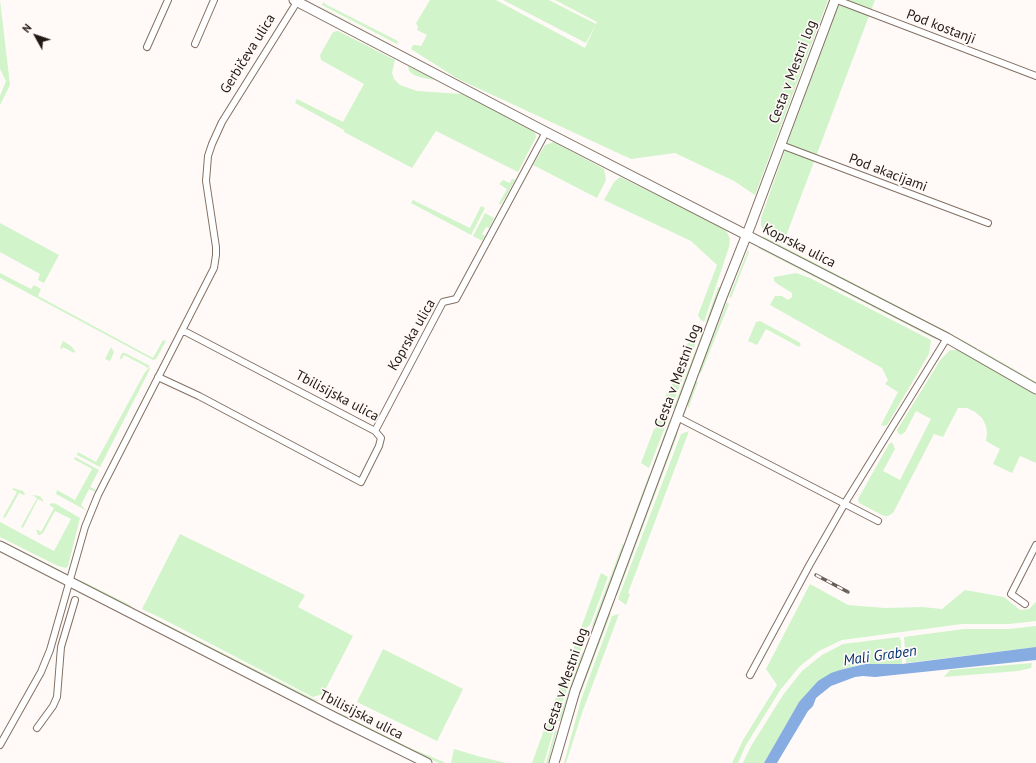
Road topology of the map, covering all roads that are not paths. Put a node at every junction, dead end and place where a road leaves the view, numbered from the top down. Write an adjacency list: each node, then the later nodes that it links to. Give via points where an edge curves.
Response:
1 (168, 0): 6 (street)
2 (214, 0): 5 (street)
3 (836, 0): 7 (street, Pod kostanji); 9 (street, Cesta v Mestni log)
4 (296, 1): 8 (street, Koprska ulica); 12 (street, Gerbičeva ulica, via 222,122 212,144 208,156 206,181 216,261)
5 (195, 44)
6 (147, 47)
7 (1036, 76)
8 (546, 132): 11 (street, Koprska ulica); 17 (street, Koprska ulica, via 456,299 443,302)
9 (780, 145): 10 (street, Pod akacijami); 11 (street, Cesta v Mestni log)
10 (988, 223)
11 (746, 235): 13 (street, Koprska ulica); 16 (street, Cesta v Mestni log)
12 (182, 332): 14 (street); 17 (street, Tbilisijska ulica)
13 (947, 338): 15 (street, Koprska ulica); 18 (street)
14 (158, 377): 17 (street, Tbilisijska ulica, via 361,482 379,446 381,438); 22 (street, via 98,495 85,527)
15 (1036, 389)
16 (678, 417): 18 (street); 31 (street, Cesta v Mestni log, via 574,691)
17 (375, 431)
18 (845, 504): 19 (street); 27 (street)
19 (878, 521)
20 (1036, 545): 24 (street, via 1011,594)
21 (0, 546): 22 (street, Tbilisijska ulica)
22 (70, 581): 25 (street); 30 (street, Tbilisijska ulica)
23 (75, 600): 26 (street)
24 (1025, 604)
25 (52, 644): 26 (street); 29 (street, via 41,672)
26 (62, 646): 28 (street, via 56,697 53,706)
27 (750, 675)
28 (37, 728)
29 (0, 745)
30 (427, 763)
31 (554, 763)

